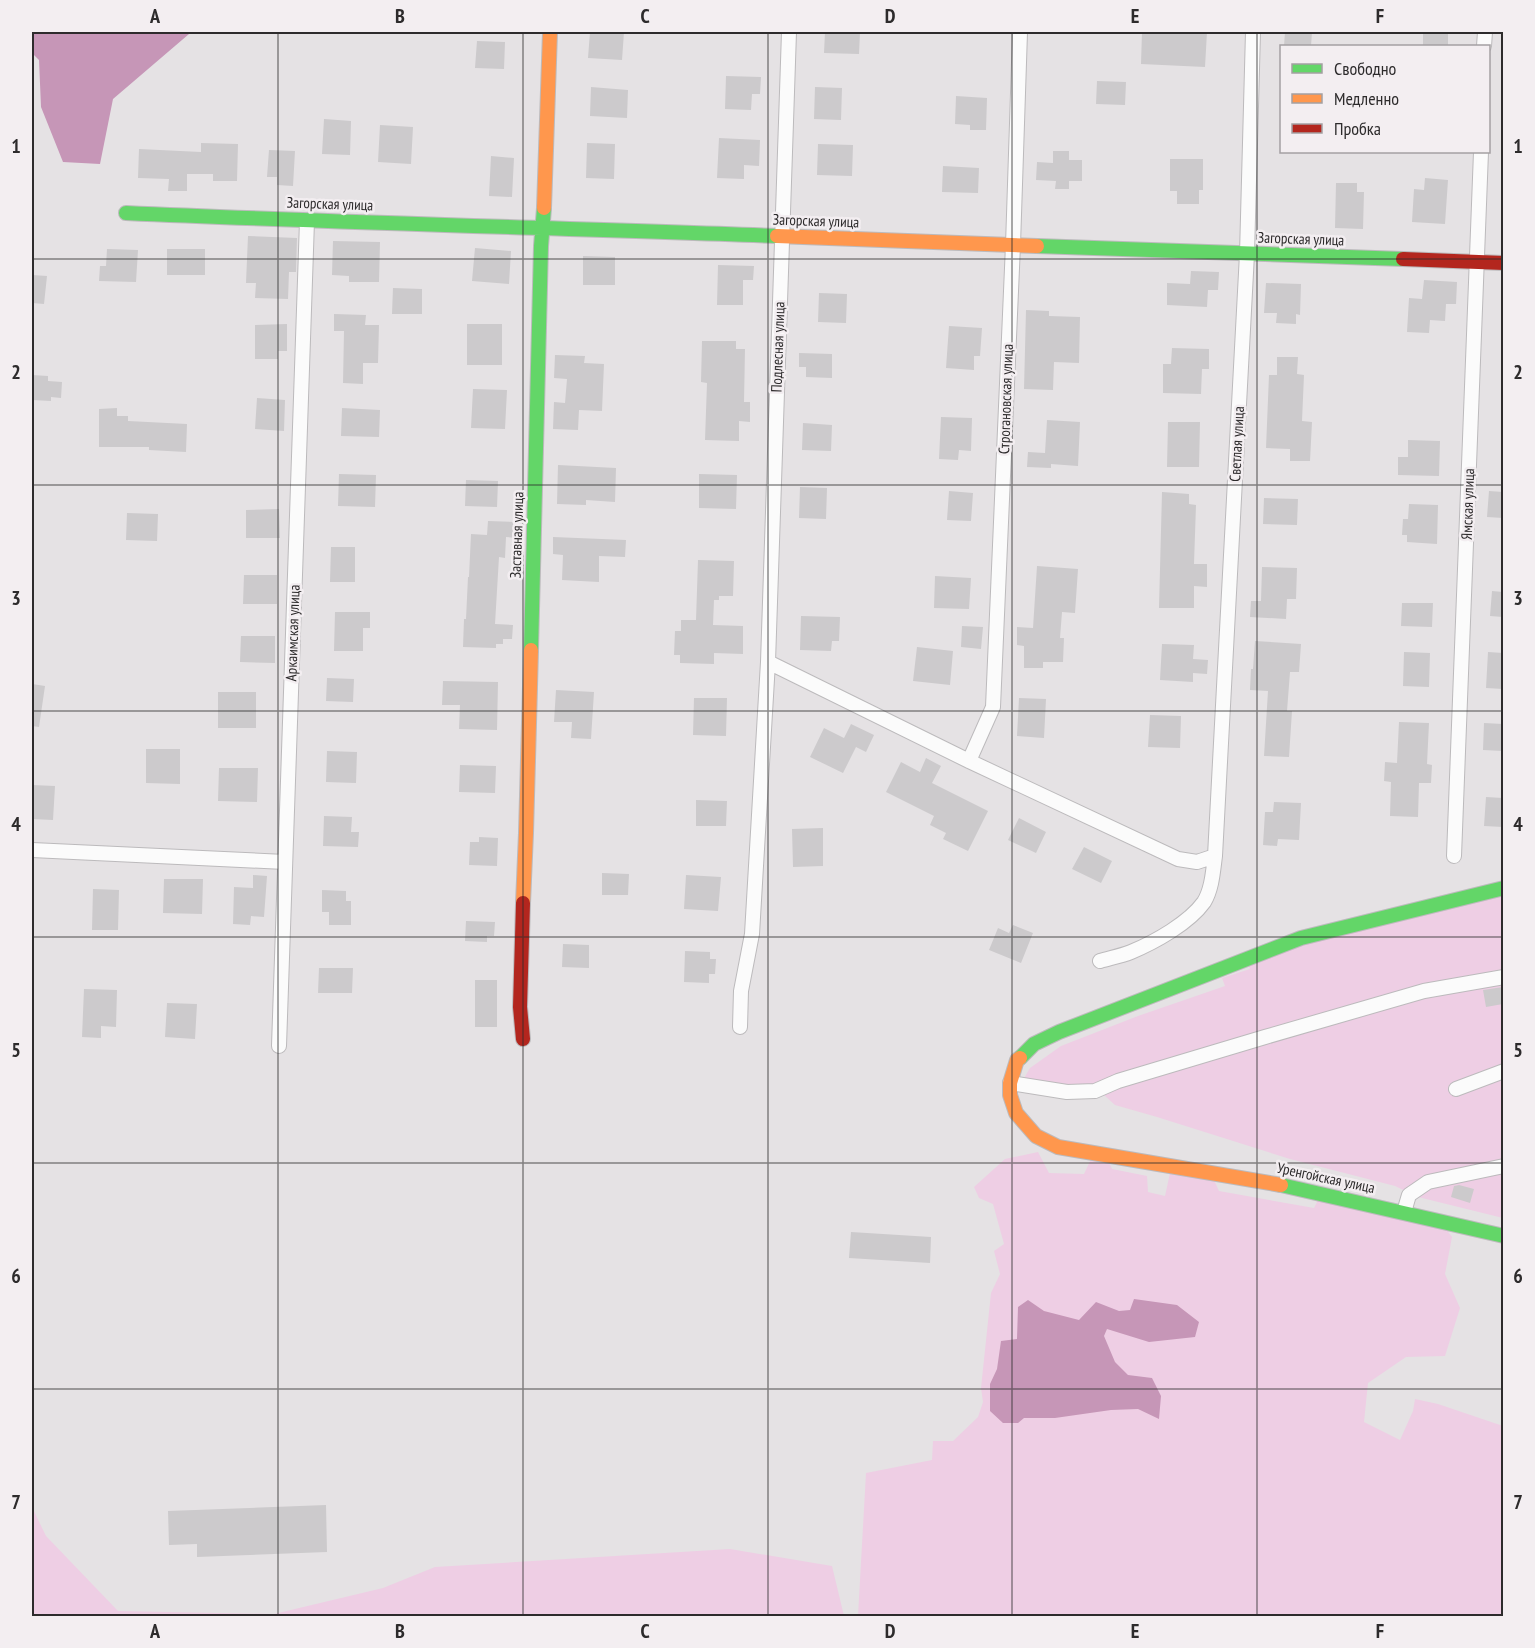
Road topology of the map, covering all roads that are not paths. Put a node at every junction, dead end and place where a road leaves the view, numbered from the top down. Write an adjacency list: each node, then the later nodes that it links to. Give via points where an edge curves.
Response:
1 (550, 32): 8 (street, Заставная улица)
2 (789, 32): 9 (street, Подлесная улица)
3 (1020, 32): 10 (street, Строгановская улица)
4 (1253, 32): 11 (street, Светлая улица)
5 (1481, 153): 12 (street, Ямская улица)
6 (126, 213): 7 (street, Загорская улица)
7 (307, 220): 8 (street, Загорская улица); 19 (street, Аркаимская улица)
8 (543, 227): 9 (street, Загорская улица); 24 (street, Заставная улица, via 521,934 520,1007)
9 (782, 237): 10 (street, Загорская улица); 14 (street, Подлесная улица)
10 (1013, 245): 11 (street, Загорская улица); 15 (street, Строгановская улица, via 993,707)
11 (1247, 254): 12 (street, Загорская улица); 17 (street, Светлая улица)
12 (1477, 262): 13 (street, Загорская улица); 18 (street, Ямская улица)
13 (1503, 263)
14 (768, 662): 15 (street); 23 (street, Подлесная улица, via 752,934 741,991)
15 (969, 761): 17 (street, via 1178,859 1197,862)
16 (32, 850): 19 (street)
17 (1215, 856): 21 (street, Светлая улица, via 1205,900 1192,916 1129,953)
18 (1454, 856)
19 (285, 861): 25 (street, Аркаимская улица)
20 (1503, 888): 27 (street, via 1301,938 1059,1032 1034,1044 1017,1060)
21 (1100, 961)
22 (1503, 977): 27 (street, via 1424,991 1095,1091 1067,1092)
23 (740, 1027)
24 (524, 1039)
25 (279, 1046)
26 (1503, 1071): 28 (street)
27 (1010, 1083): 30 (street, Уренгойская улица, via 1016,1113 1036,1136 1058,1147 1299,1188)
28 (1456, 1089)
29 (1503, 1166): 30 (street, via 1428,1182 1409,1196)
30 (1404, 1212): 31 (street, Уренгойская улица)
31 (1503, 1236)

